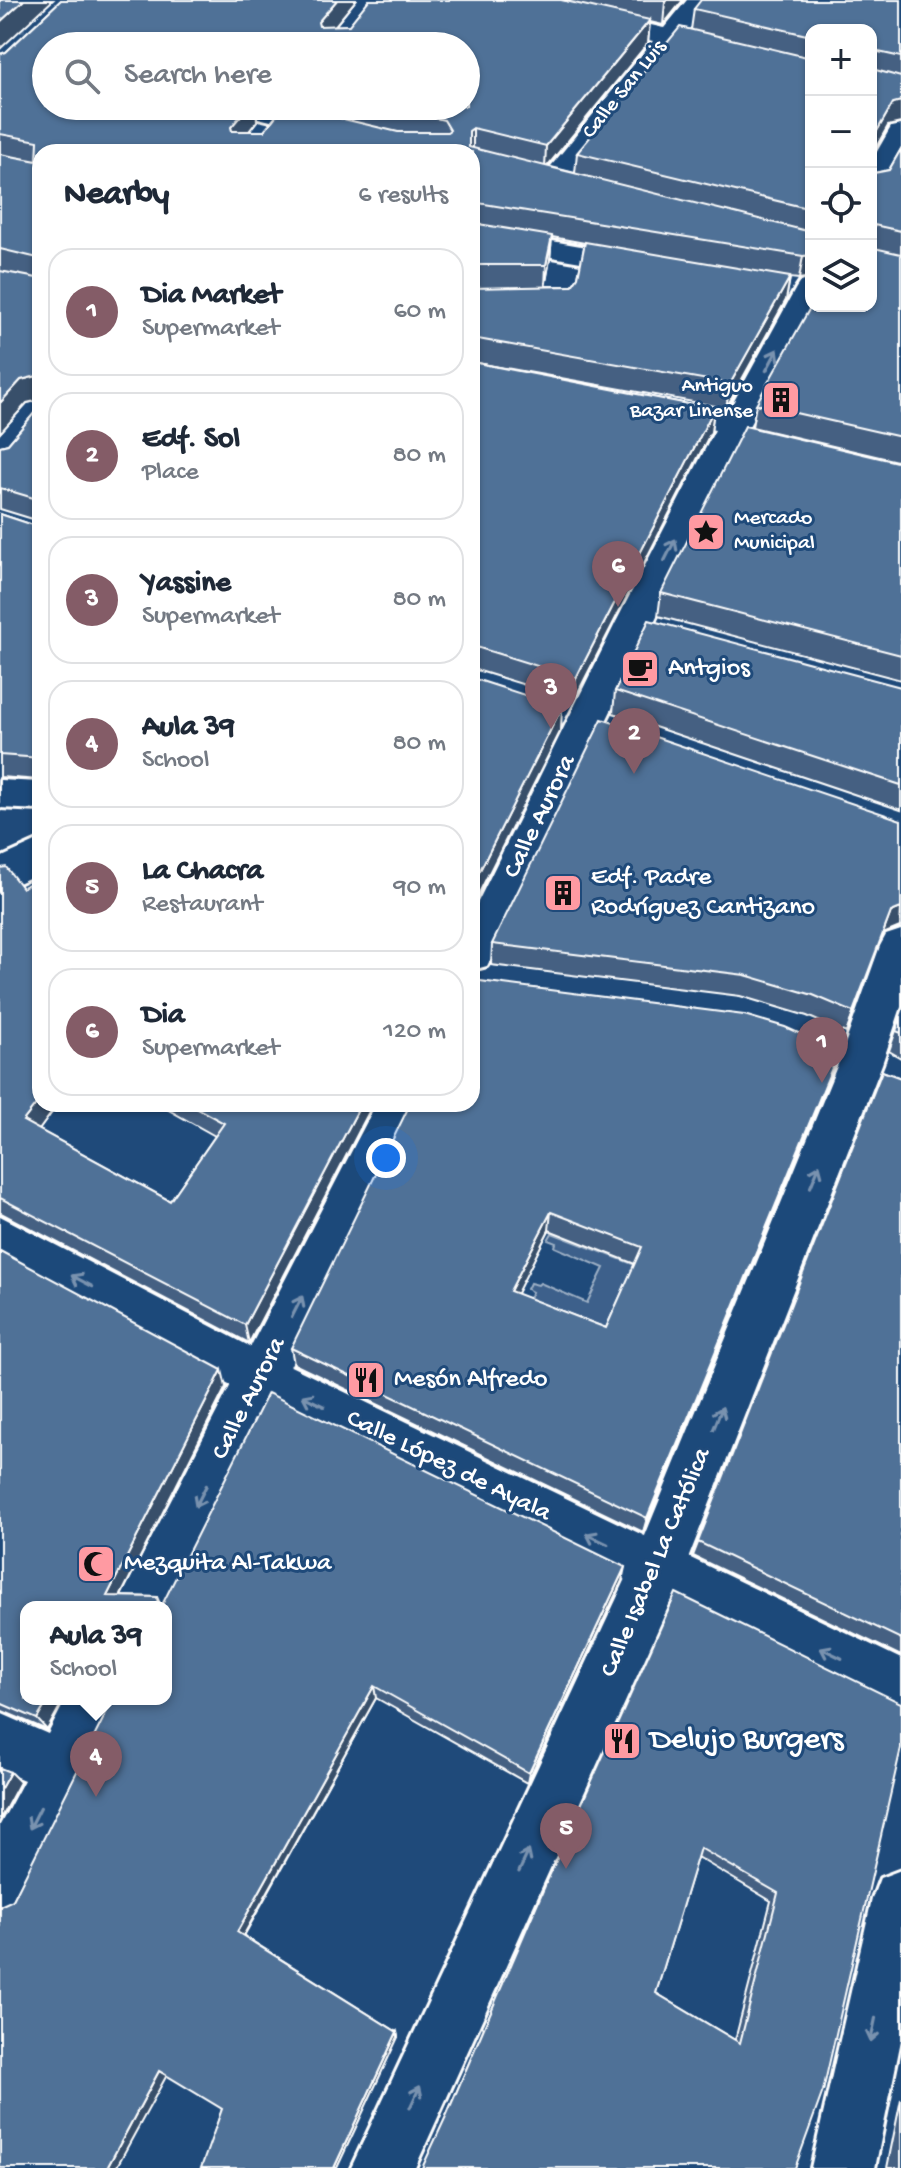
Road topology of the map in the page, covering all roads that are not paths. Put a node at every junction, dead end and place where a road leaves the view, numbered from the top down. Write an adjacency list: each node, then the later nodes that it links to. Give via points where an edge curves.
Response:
1 (509, 0): 3 (street)
2 (700, 0): 3 (street, Calle San Luis)
3 (669, 36): 4 (street); 9 (street, Calle San Luis, via 539,178)
4 (805, 69)
5 (301, 120): 7 (street)
6 (901, 133): 8 (street)
7 (400, 144)
8 (877, 175)
9 (582, 189)
10 (877, 196): 11 (street)
11 (901, 200)
12 (480, 237): 13 (street, via 566,264)
13 (658, 267)
14 (799, 290): 16 (street, Calle Aurora, one-way to 14)
15 (673, 412): 16 (street)
16 (739, 428): 22 (street, Calle Aurora, one-way to 16, via 527,848 587,721 648,628)
17 (0, 794): 18 (street)
18 (32, 796)
19 (32, 859): 20 (street)
20 (0, 876)
21 (901, 946): 23 (street, Calle Isabel La Católica)
22 (480, 966)
23 (860, 1063): 27 (street, Calle Isabel La Católica, one-way to 23)
24 (394, 1112): 26 (street, Calle Aurora, one-way to 24)
25 (0, 1237): 26 (street, Calle López de Ayala, one-way to 25)
26 (262, 1377): 27 (street, Calle López de Ayala, one-way to 26); 28 (street, Calle Aurora, one-way to 28)
27 (658, 1569): 29 (street, Calle López de Ayala, one-way to 27); 35 (street, Calle Isabel La Católica, one-way to 27)
28 (146, 1601)
29 (901, 1688)
30 (93, 1705): 32 (street)
31 (0, 1741): 32 (street)
32 (60, 1768): 33 (street, one-way to 33)
33 (0, 1885)
34 (901, 1899): 36 (street, one-way to 36)
35 (383, 2168)
36 (843, 2168)

